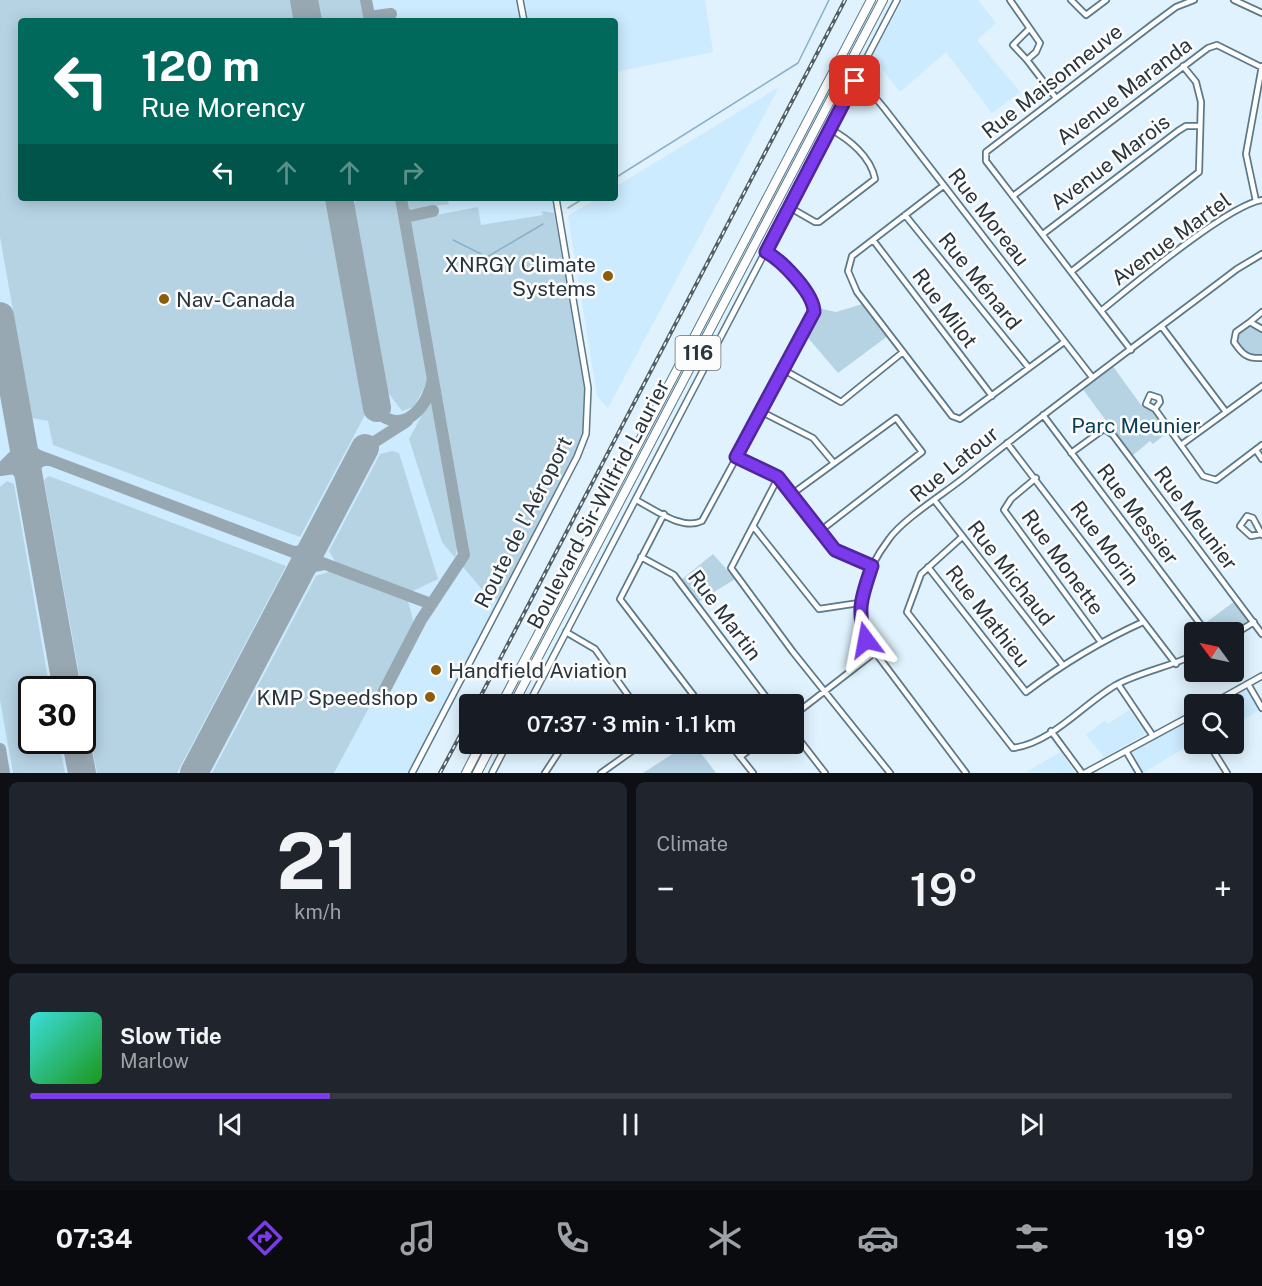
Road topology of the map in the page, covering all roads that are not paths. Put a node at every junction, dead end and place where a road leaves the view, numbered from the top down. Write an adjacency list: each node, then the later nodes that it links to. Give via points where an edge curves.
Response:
1 (520, 0): 11 (street)
2 (871, 0): 86 (highway, Boulevard Sir-Wilfrid-Laurier / 116)
3 (883, 0): 87 (highway, Boulevard Sir-Wilfrid-Laurier / 116)
4 (897, 0): 16 (street)
5 (1010, 0): 12 (street)
6 (1071, 0): 7 (street, via 1086,15)
7 (1106, 0)
8 (1194, 0): 17 (street, Rue Maisonneuve, via 1169,12)
9 (1234, 0): 10 (street)
10 (1262, 13)
11 (523, 18)
12 (1029, 29): 13 (street, via 1040,43); 13 (street, via 1013,45)
13 (1027, 60): 17 (street)
14 (1183, 66): 15 (street, Avenue Maranda, via 1217,45); 18 (street, via 1196,82 1201,102); 21 (street, Avenue Maranda)
15 (1262, 67): 22 (street, via 1246,154)
16 (853, 86): 19 (street); 20 (street, Rue Moreau, via 874,96)
17 (1056, 98): 21 (street, Rue Maisonneuve, via 986,152 986,160)
18 (1200, 126): 26 (street, Avenue Marois, via 1185,126); 30 (street, via 1199,172)
19 (830, 129): 24 (street); 24 (street, via 855,147 875,179 819,222)
20 (943, 186): 25 (street); 36 (street, Rue Moreau)
21 (1013, 196): 26 (street, Rue Maisonneuve)
22 (1259, 200): 31 (street, Avenue Martel, via 1210,227)
23 (557, 201): 109 (street, Route de l'Aéroport, via 588,388 586,434)
24 (789, 207): 28 (street)
25 (905, 215): 27 (street); 40 (street, Rue Ménard)
26 (1043, 234): 30 (street, Rue Maisonneuve)
27 (873, 240): 38 (street, via 852,256 848,271 857,291); 44 (street, Rue Milot)
28 (766, 252): 41 (street, via 789,270 814,307); 60 (street)
29 (1262, 254): 34 (street, Rue Latour)
30 (1072, 272): 31 (street, Rue Maisonneuve)
31 (1102, 310): 37 (street, Rue Maisonneuve)
32 (1262, 312): 33 (street)
33 (1250, 322): 35 (street); 39 (street, via 1236,332 1234,342 1250,359)
34 (1162, 327): 37 (street, Rue Latour); 47 (street)
35 (1262, 329)
36 (1064, 342): 40 (street); 42 (street, Rue Moreau)
37 (1131, 350): 42 (street, Rue Latour)
38 (903, 352): 41 (street, via 841,402); 44 (street, via 952,416 960,420)
39 (1262, 358)
40 (1029, 368): 44 (street)
41 (784, 370): 46 (street)
42 (1092, 377): 48 (street, Rue Latour)
43 (1262, 386): 47 (street)
44 (992, 396)
45 (1155, 409): 50 (street)
46 (762, 412): 54 (street); 56 (street, via 813,438)
47 (1226, 412): 50 (street)
48 (1043, 415): 49 (street, Rue Latour); 53 (street, Rue Messier)
49 (1007, 443): 58 (street, Rue Morin); 61 (street, Rue Latour)
50 (1180, 445): 52 (street, via 1203,476 1216,480)
51 (1262, 445): 52 (street)
52 (1256, 450): 55 (street)
53 (1071, 453): 72 (street, Rue Messier); 73 (street, Rue Meunier, via 1104,429 1113,435)
54 (736, 457): 57 (street); 62 (street, via 702,521 693,525)
55 (1262, 459)
56 (834, 463): 59 (street); 64 (street, via 896,418 922,452)
57 (778, 477): 59 (street); 63 (street)
58 (1036, 478): 71 (street, Rue Morin); 77 (street, Rue Monette, via 1004,510)
59 (792, 494): 64 (street)
60 (636, 500): 62 (street); 75 (street)
61 (935, 501): 66 (street, Rue Michaud); 68 (street, Rue Latour, via 890,537)
62 (664, 514): 67 (street)
63 (753, 526): 70 (street, via 819,609); 85 (street, via 731,568)
64 (820, 531): 68 (street, via 835,550)
65 (1261, 535): 65 (street, via 1253,518 1247,516 1240,526 1251,536)
66 (962, 537): 69 (street); 80 (street, Rue Michaud)
67 (641, 557): 90 (street, via 620,599); 91 (street, Rue Martin, via 674,575)
68 (872, 566): 70 (street, Rue Latour)
69 (928, 567): 80 (street, Rue Mathieu, via 1026,692); 96 (street, via 921,574 907,612 1013,748 1024,747)
70 (859, 603): 78 (street, via 861,623)
71 (1143, 622): 77 (street, Rue Mathieu); 81 (street, Rue Morin)
72 (1199, 622)
73 (1254, 622): 74 (street); 76 (street, Rue Meunier)
74 (1244, 628)
75 (566, 633): 88 (street); 89 (street, via 595,649)
76 (1262, 634)
77 (1100, 641): 80 (street, Rue Mathieu)
78 (874, 653): 85 (street); 118 (street)
79 (1184, 660): 81 (street)
80 (1062, 664)
81 (1176, 664): 83 (street)
82 (1262, 676): 84 (street)
83 (1118, 684): 96 (street); 97 (street)
84 (1248, 684): 92 (street); 94 (street)
85 (826, 690): 93 (street); 117 (street)
86 (507, 694)
87 (519, 694)
88 (534, 694)
89 (626, 694)
90 (693, 694)
91 (764, 694)
92 (1230, 694)
93 (804, 707)
94 (1262, 708)
95 (1184, 720): 97 (street)
96 (1051, 731): 119 (street)
97 (1153, 736): 99 (street)
98 (804, 746): 116 (street)
99 (1126, 751): 119 (street); 120 (street)
100 (476, 754): 110 (highway)
101 (487, 754): 111 (highway)
102 (502, 754): 112 (street)
103 (557, 754): 113 (street)
104 (628, 754): 114 (street)
105 (738, 754): 108 (street)
106 (744, 754): 108 (street)
107 (1215, 754): 121 (street)
108 (740, 757): 115 (street)
109 (412, 773)
110 (466, 773)
111 (477, 773)
112 (492, 773)
113 (545, 773)
114 (601, 773)
115 (753, 773)
116 (825, 773)
117 (890, 773)
118 (966, 773)
119 (1084, 773)
120 (1139, 773)
121 (1227, 773)

